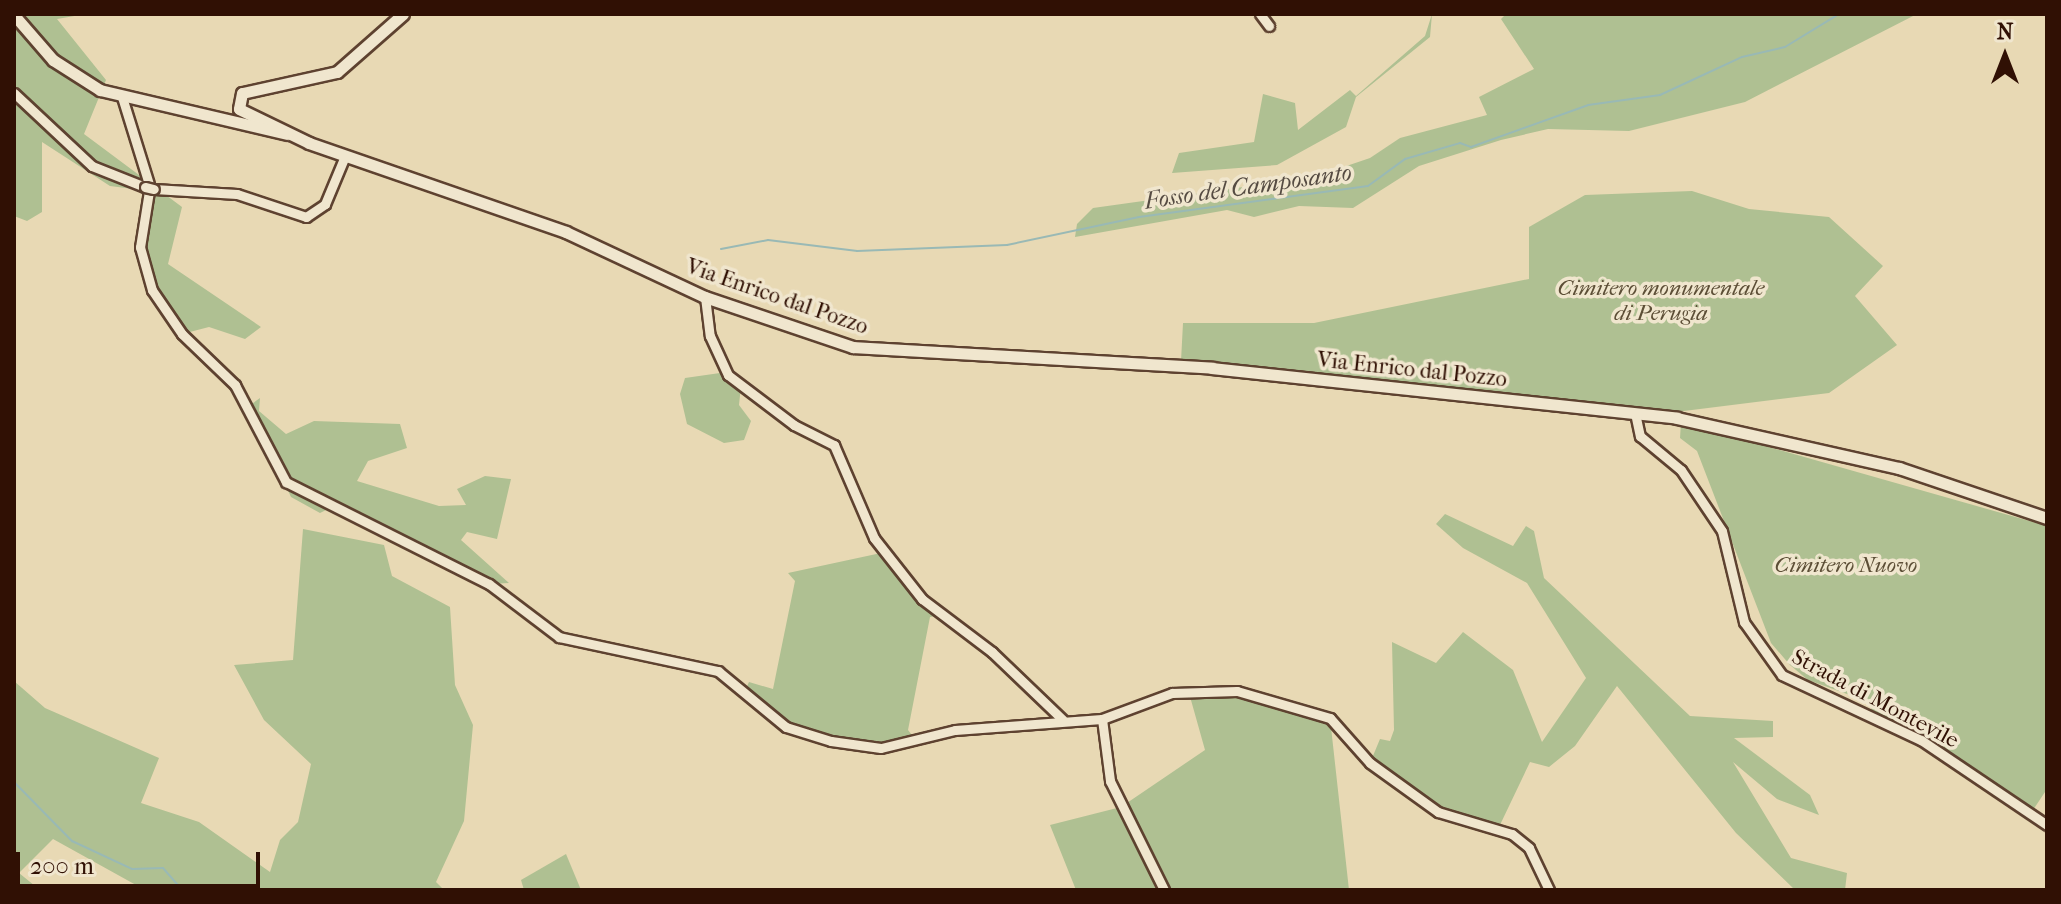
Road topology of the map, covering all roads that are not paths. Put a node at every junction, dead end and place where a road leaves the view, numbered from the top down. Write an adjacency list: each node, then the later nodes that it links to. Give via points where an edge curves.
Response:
1 (403, 14): 7 (street, via 337,72 237,96 245,113)
2 (1260, 14): 4 (street)
3 (14, 15): 6 (street, Via Enrico dal Pozzo, via 68,73)
4 (1269, 26)
5 (14, 93): 9 (street, via 92,166)
6 (122, 97): 7 (street, Via Enrico dal Pozzo); 9 (street)
7 (287, 134): 8 (street, Via Enrico dal Pozzo)
8 (345, 156): 9 (street, via 325,204 306,217 237,194); 10 (street, Via Enrico dal Pozzo, via 566,232)
9 (149, 188): 14 (street, via 140,247 152,290 249,406 286,482 323,505 489,584 567,641 718,671 786,727 881,748 955,730)
10 (705, 297): 11 (street, Via Enrico dal Pozzo, via 834,342 897,355 1212,368); 14 (street, via 710,336 728,375 794,425 834,445 874,538 922,599)
11 (1635, 413): 12 (street, Via Enrico dal Pozzo, via 1751,430 1899,468); 15 (street, Strada di Montevile, via 1640,436 1681,470 1722,531 1744,622 1782,675 1921,740)
12 (2047, 518)
13 (1102, 719): 14 (street); 16 (street, via 1110,781); 17 (street, via 1172,693 1237,691 1330,718 1370,763 1438,812 1512,834 1529,848)
14 (1066, 722)
15 (2047, 825)
16 (1164, 890)
17 (1549, 890)

